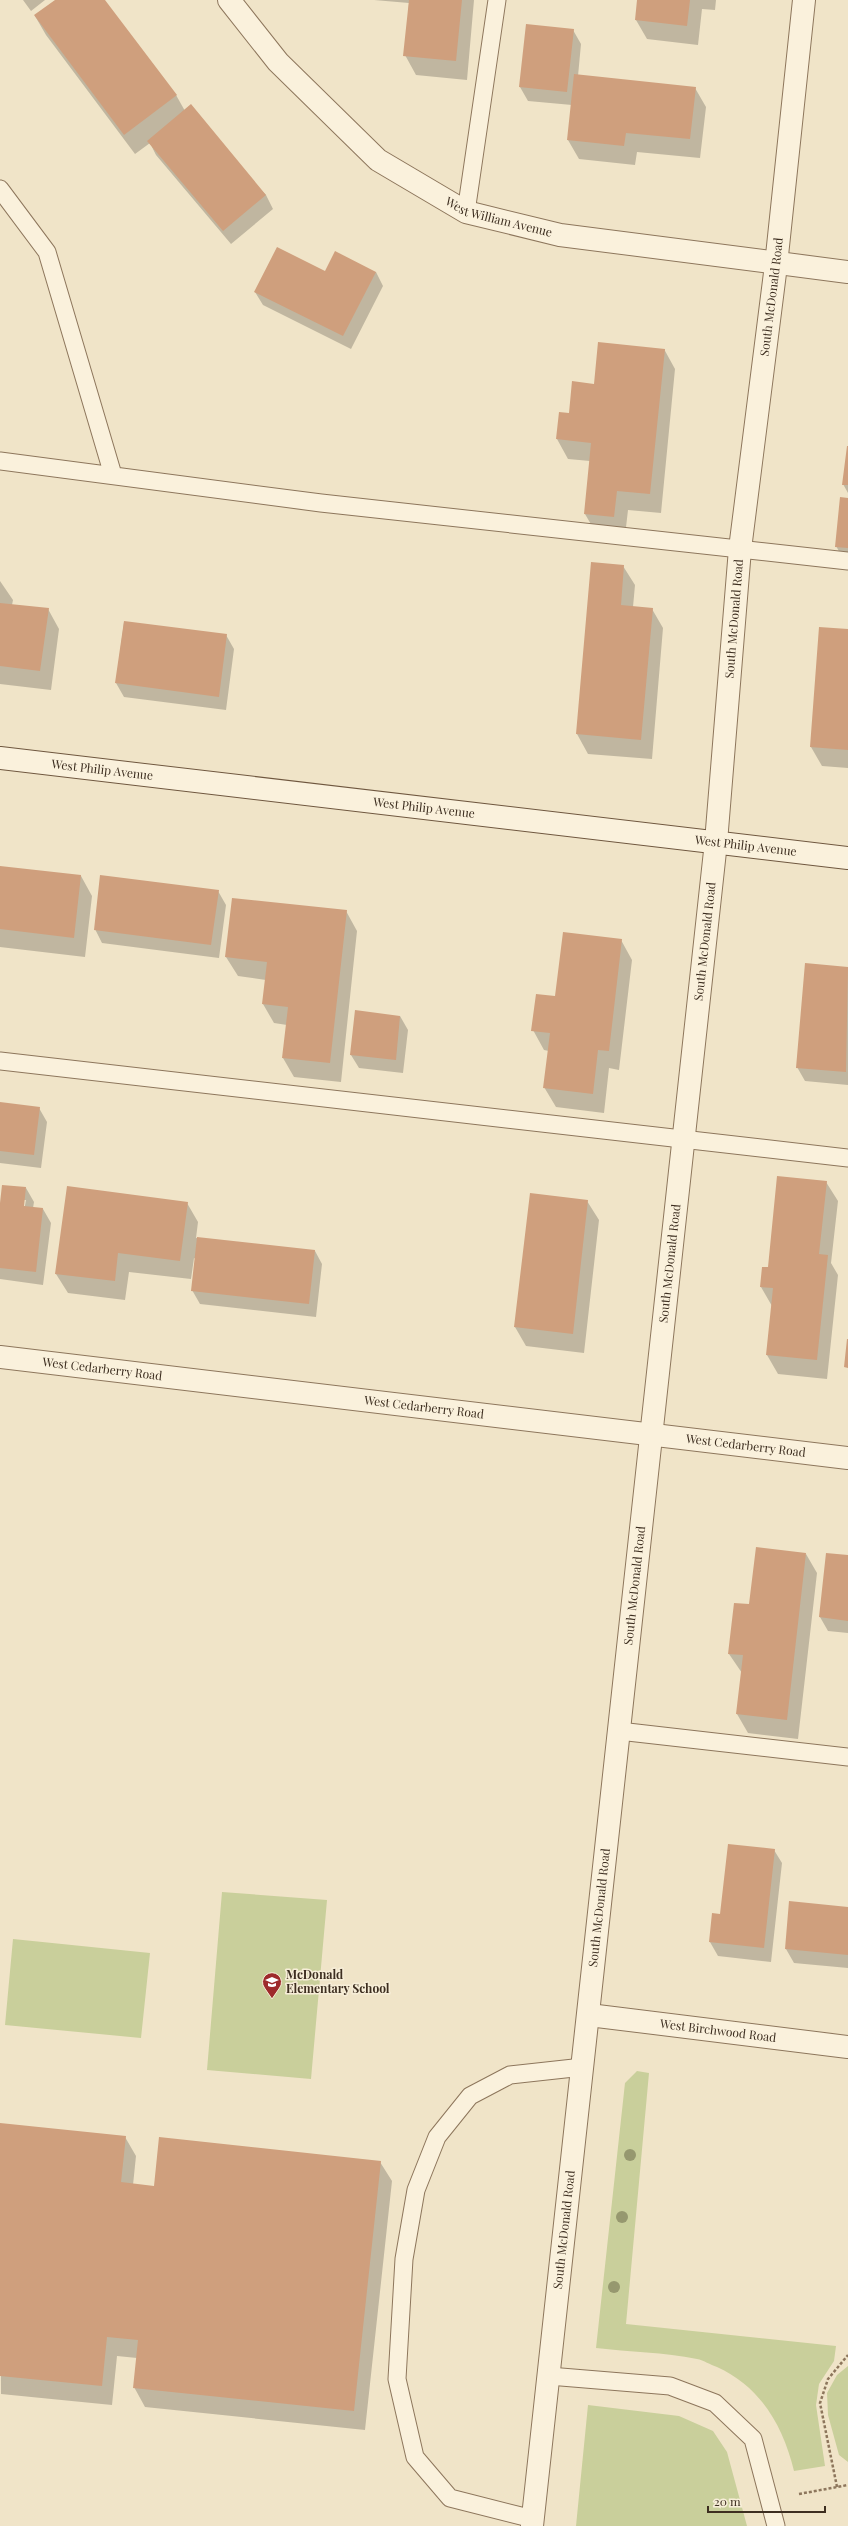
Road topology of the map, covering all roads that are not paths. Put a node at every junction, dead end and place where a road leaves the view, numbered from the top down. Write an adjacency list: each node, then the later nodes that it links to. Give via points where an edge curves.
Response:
1 (229, 0): 5 (street, West William Avenue, via 278,62 378,160)
2 (496, 0): 5 (lane)
3 (804, 0): 6 (street, South McDonald Road)
4 (0, 189): 9 (lane, via 47,252)
5 (466, 212): 6 (street, West William Avenue, via 560,235)
6 (776, 265): 7 (street, West William Avenue); 10 (street, South McDonald Road)
7 (848, 272)
8 (0, 461): 9 (lane)
9 (113, 475): 10 (lane, via 321,502)
10 (740, 548): 11 (lane); 13 (street, South McDonald Road)
11 (848, 561)
12 (0, 758): 13 (street, West Philip Avenue)
13 (716, 842): 14 (street, West Philip Avenue); 16 (street, South McDonald Road)
14 (848, 858)
15 (0, 1061): 16 (lane)
16 (684, 1139): 17 (lane); 19 (street, South McDonald Road)
17 (848, 1158)
18 (0, 1357): 19 (street, West Cedarberry Road)
19 (652, 1435): 20 (street, West Cedarberry Road); 21 (street, South McDonald Road)
20 (848, 1458)
21 (619, 1732): 22 (lane); 23 (street, South McDonald Road)
22 (848, 1757)
23 (589, 2015): 24 (street, West Birchwood Road); 25 (street, South McDonald Road)
24 (848, 2047)
25 (583, 2067): 26 (street, South McDonald Road); 27 (lane, via 510,2075 470,2096 436,2137 416,2190 404,2260 397,2379 415,2457 450,2498)
26 (549, 2376): 27 (street, South McDonald Road); 28 (lane, via 670,2386 715,2403 753,2439)
27 (532, 2522)
28 (776, 2526)

